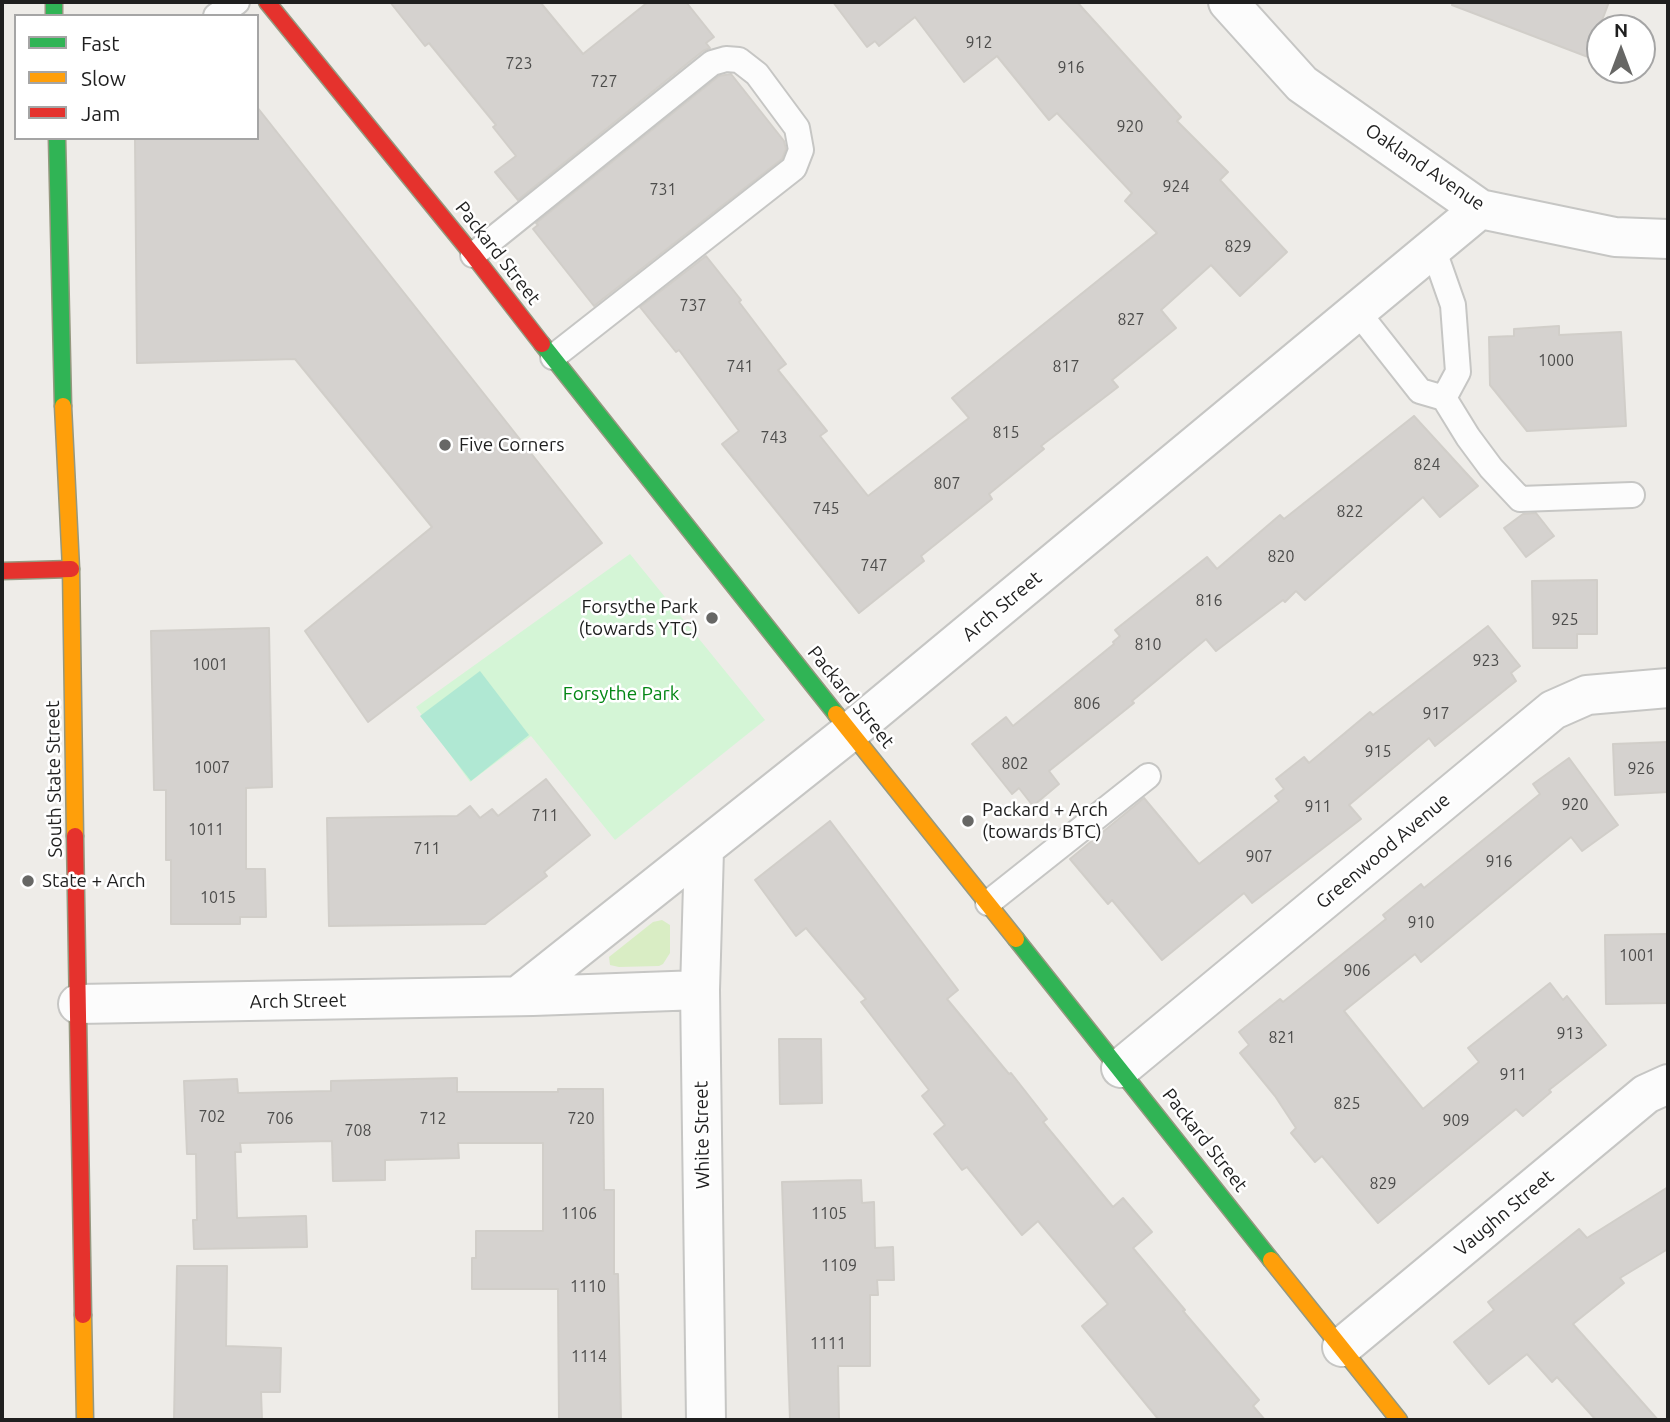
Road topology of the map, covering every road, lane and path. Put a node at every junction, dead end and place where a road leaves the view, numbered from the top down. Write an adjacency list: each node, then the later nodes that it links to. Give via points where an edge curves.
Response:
1 (237, 2): 4 (lane)
2 (267, 2): 9 (main road, Packard Street)
3 (1227, 2): 6 (street, Oakland Avenue, via 1302,84)
4 (219, 14)
5 (57, 140): 14 (main road, South State Street)
6 (1480, 209): 7 (street, Oakland Avenue, via 1615,237); 8 (street, Arch Street)
7 (1668, 239)
8 (1433, 248): 10 (street, Arch Street); 12 (lane, via 1453,305 1458,372)
9 (472, 254): 11 (main road, Packard Street); 11 (lane, via 712,63 739,60 757,74 797,128 801,150 794,168)
10 (1357, 311): 12 (lane, via 1420,391); 17 (street, Arch Street)
11 (553, 357): 17 (main road, Packard Street)
12 (1444, 398): 13 (lane, via 1490,468 1520,499)
13 (1632, 495)
14 (71, 569): 15 (main road); 23 (main road, South State Street)
15 (2, 571)
16 (1668, 688): 24 (street, Greenwood Avenue, via 1587,695 1553,710)
17 (851, 731): 19 (street, Arch Street); 20 (main road, Packard Street)
18 (1148, 776): 20 (lane)
19 (704, 850): 21 (street, White Street); 22 (street, Arch Street)
20 (988, 903): 24 (main road, Packard Street)
21 (700, 990): 22 (street, Arch Street); 28 (street, White Street)
22 (518, 996): 23 (street, Arch Street)
23 (78, 1004): 27 (main road, South State Street)
24 (1121, 1068): 26 (main road, Packard Street)
25 (1668, 1084): 26 (street, Vaughn Street, via 1646,1094)
26 (1342, 1347): 29 (main road, Packard Street)
27 (85, 1420)
28 (706, 1420)
29 (1399, 1420)

